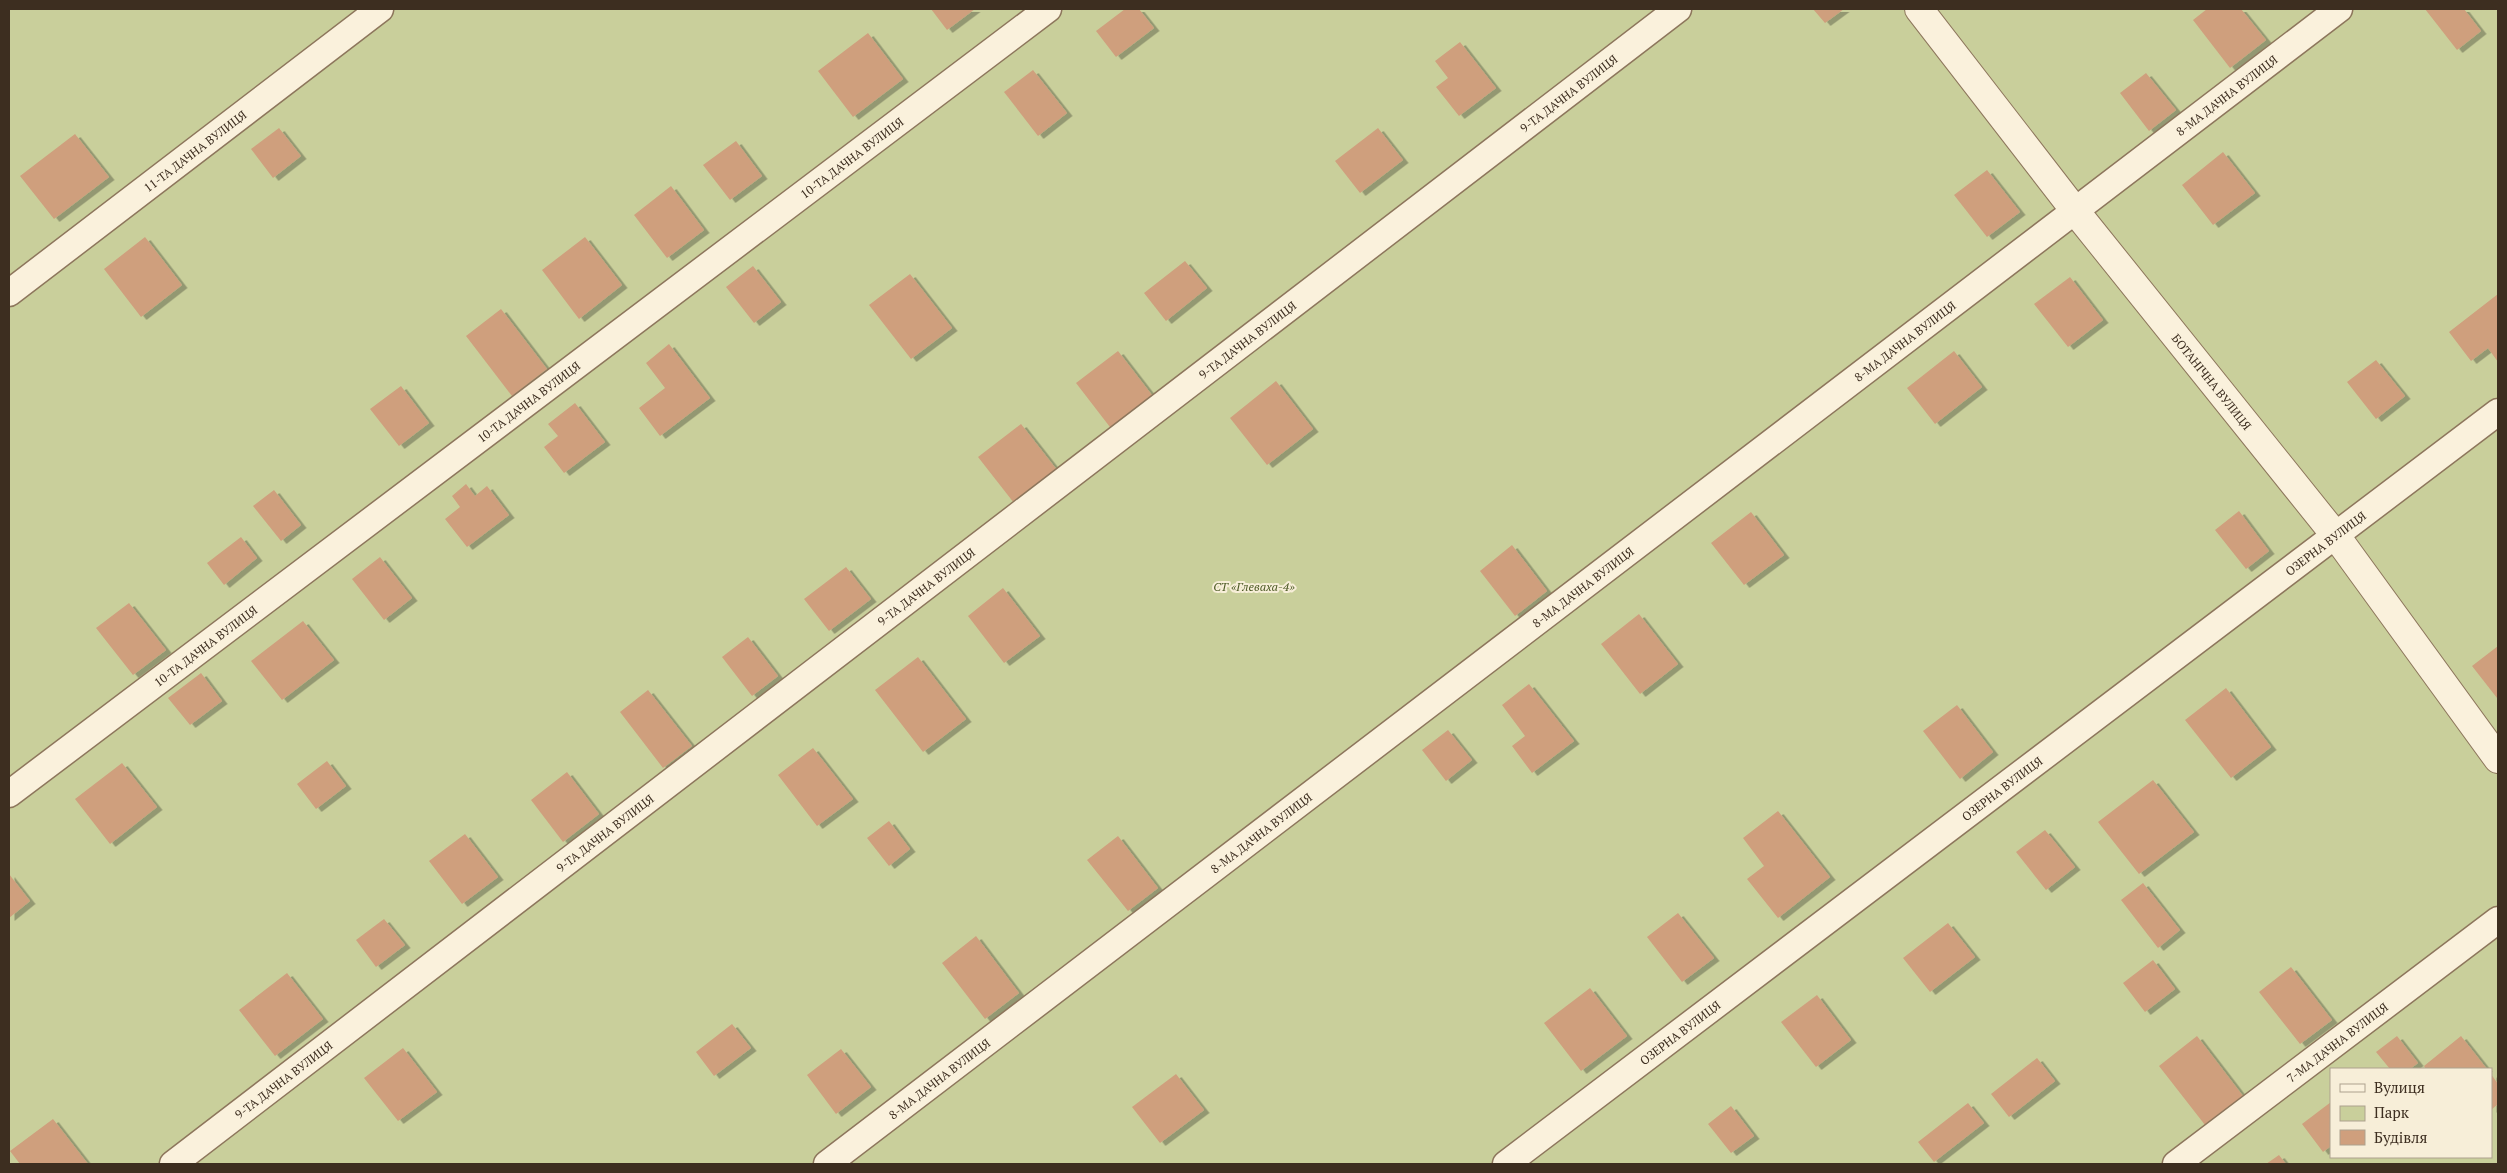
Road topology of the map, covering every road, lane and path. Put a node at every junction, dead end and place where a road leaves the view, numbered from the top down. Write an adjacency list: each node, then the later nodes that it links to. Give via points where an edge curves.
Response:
1 (380, 9): 7 (lane, 11-ТА ДАЧНА ВУЛИЦЯ)
2 (1048, 9): 11 (lane, 10-ТА ДАЧНА ВУЛИЦЯ)
3 (1678, 9): 13 (lane, 9-ТА ДАЧНА ВУЛИЦЯ)
4 (1919, 9): 6 (street, БОТАНІЧНА ВУЛИЦЯ)
5 (2339, 9): 6 (lane, 8-МА ДАЧНА ВУЛИЦЯ)
6 (2076, 212): 9 (street, БОТАНІЧНА ВУЛИЦЯ); 14 (lane, 8-МА ДАЧНА ВУЛИЦЯ)
7 (9, 292)
8 (2498, 412): 9 (lane, ОЗЕРНА ВУЛИЦЯ)
9 (2336, 536): 10 (street, БОТАНІЧНА ВУЛИЦЯ); 15 (lane, ОЗЕРНА ВУЛИЦЯ)
10 (2498, 759)
11 (9, 794)
12 (2498, 920): 16 (lane, 7-МА ДАЧНА ВУЛИЦЯ)
13 (173, 1164)
14 (827, 1164)
15 (1506, 1164)
16 (2176, 1164)

